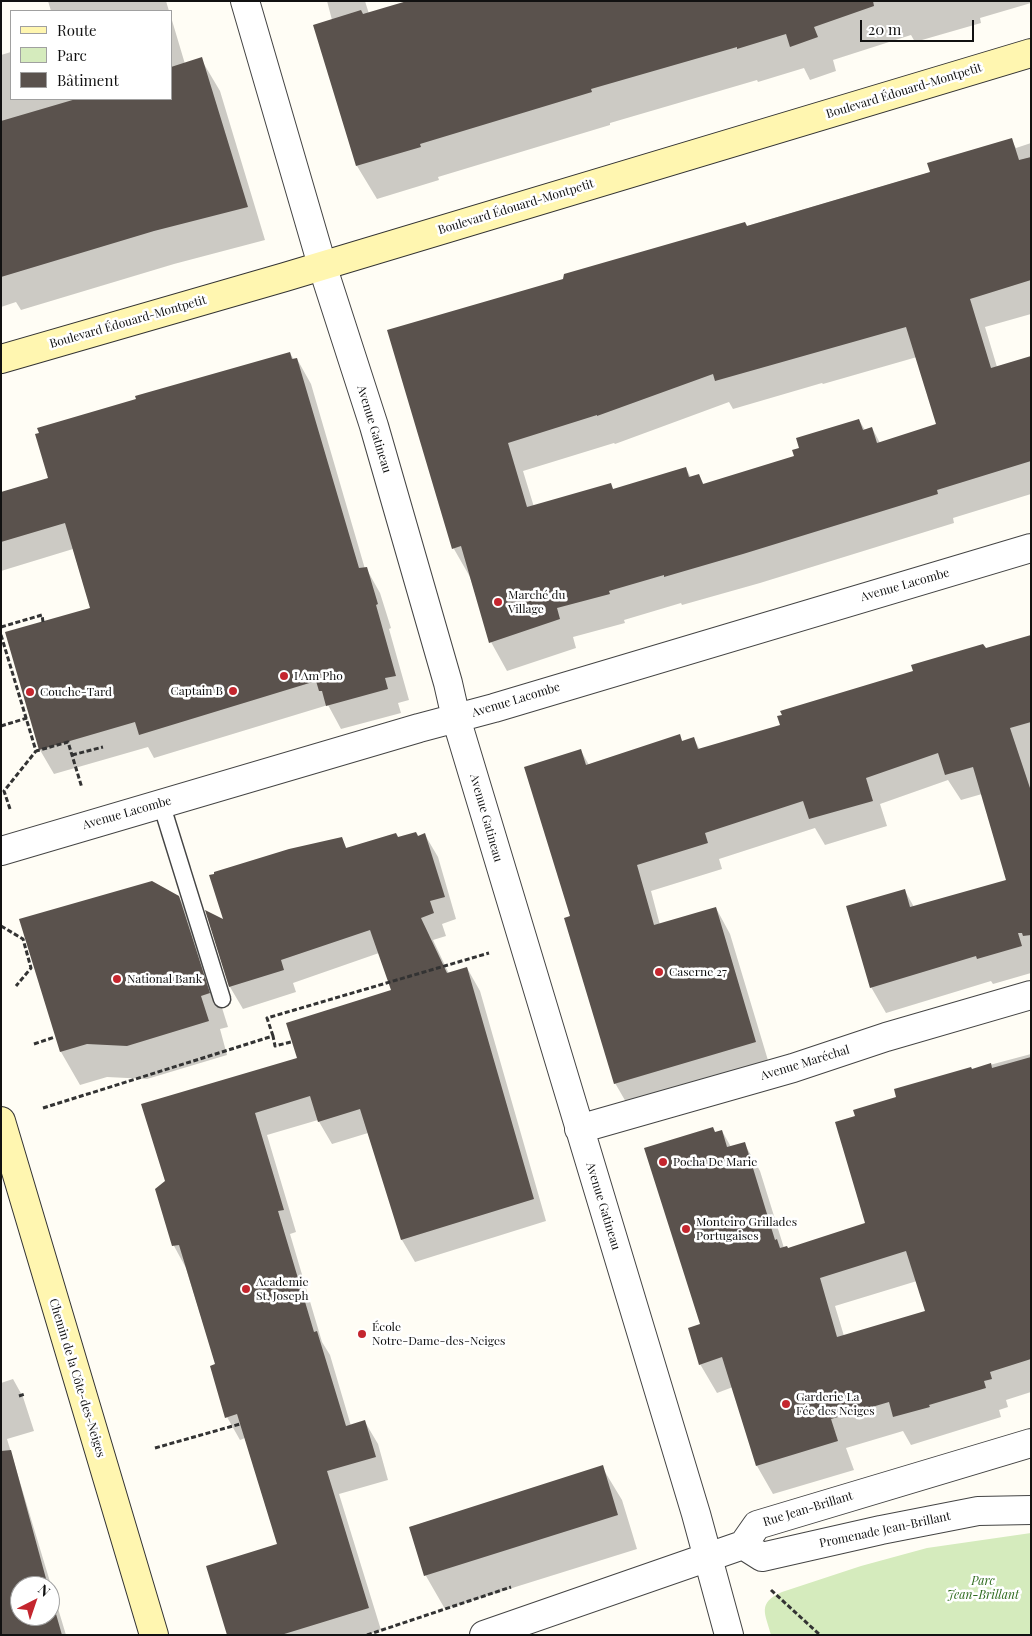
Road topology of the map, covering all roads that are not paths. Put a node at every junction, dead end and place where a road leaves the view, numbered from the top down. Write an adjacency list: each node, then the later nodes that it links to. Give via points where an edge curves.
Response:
1 (249, 2): 3 (street, Avenue Gatineau)
2 (1031, 54): 3 (street, Boulevard Édouard-Montpetit)
3 (322, 264): 4 (street, Boulevard Édouard-Montpetit); 6 (street, Avenue Gatineau, via 374,426)
4 (1, 359)
5 (1031, 548): 6 (street, Avenue Lacombe)
6 (456, 718): 7 (street, Avenue Lacombe); 12 (street, Avenue Gatineau)
7 (161, 803): 8 (street, Avenue Lacombe); 10 (lane)
8 (1, 851)
9 (1031, 995): 12 (street, Avenue Maréchal)
10 (222, 1000)
11 (1, 1121): 17 (street, Chemin de la Côte-des-Neiges)
12 (579, 1129): 16 (street, Avenue Gatineau, via 696,1514)
13 (1031, 1443): 15 (street, Rue Jean-Brillant, via 758,1525)
14 (1031, 1510): 15 (street, Promenade Jean-Brillant, via 978,1511 762,1557)
15 (743, 1545): 16 (street)
16 (706, 1557): 18 (street); 19 (street, Avenue Gatineau)
17 (154, 1635)
18 (484, 1635)
19 (729, 1635)

